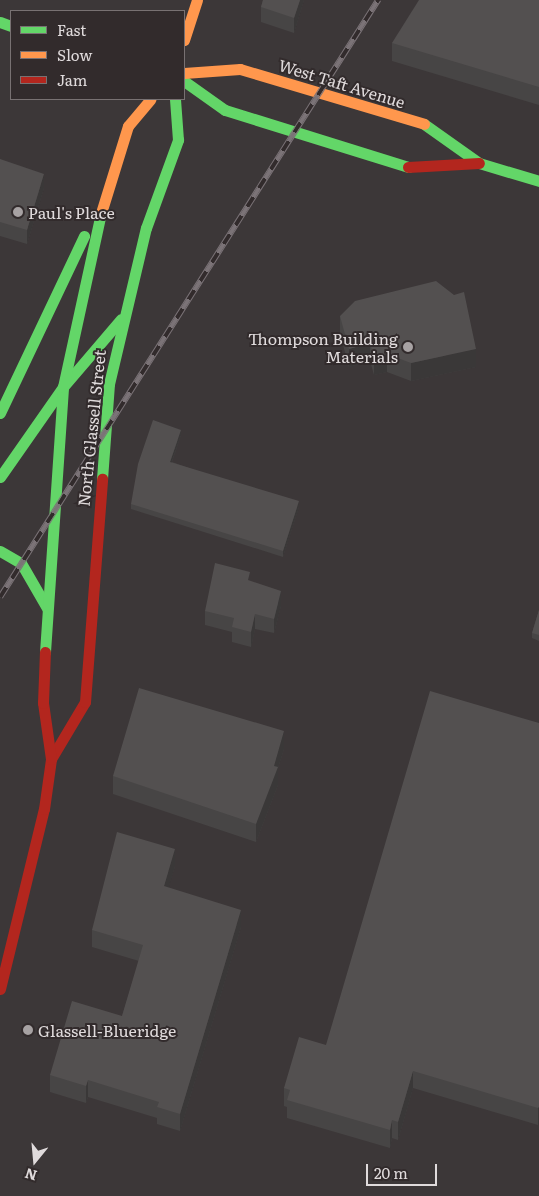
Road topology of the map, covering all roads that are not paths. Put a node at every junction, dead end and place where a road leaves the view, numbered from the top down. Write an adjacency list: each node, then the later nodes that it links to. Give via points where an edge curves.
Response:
1 (197, 0): 2 (main road)
2 (185, 37)
3 (185, 73): 7 (main road, West Taft Avenue, via 240,69 424,124)
4 (185, 83): 7 (main road, West Taft Avenue, via 225,110 410,167)
5 (150, 100): 9 (main road, North Glassell Street, via 128,126)
6 (174, 100): 10 (main road, North Glassell Street, via 178,140)
7 (479, 164): 8 (main road, West Taft Avenue)
8 (539, 182)
9 (106, 187): 11 (main road, North Glassell Street); 12 (main road)
10 (121, 318): 11 (main road); 16 (main road, North Glassell Street, via 104,433 86,702)
11 (63, 387): 13 (main road); 15 (main road, North Glassell Street, via 55,452)
12 (0, 413)
13 (0, 477)
14 (0, 551): 15 (main road, via 21,563)
15 (47, 608): 16 (main road, North Glassell Street, via 44,703)
16 (51, 760): 17 (main road, North Glassell Street, via 42,818)
17 (0, 989)

